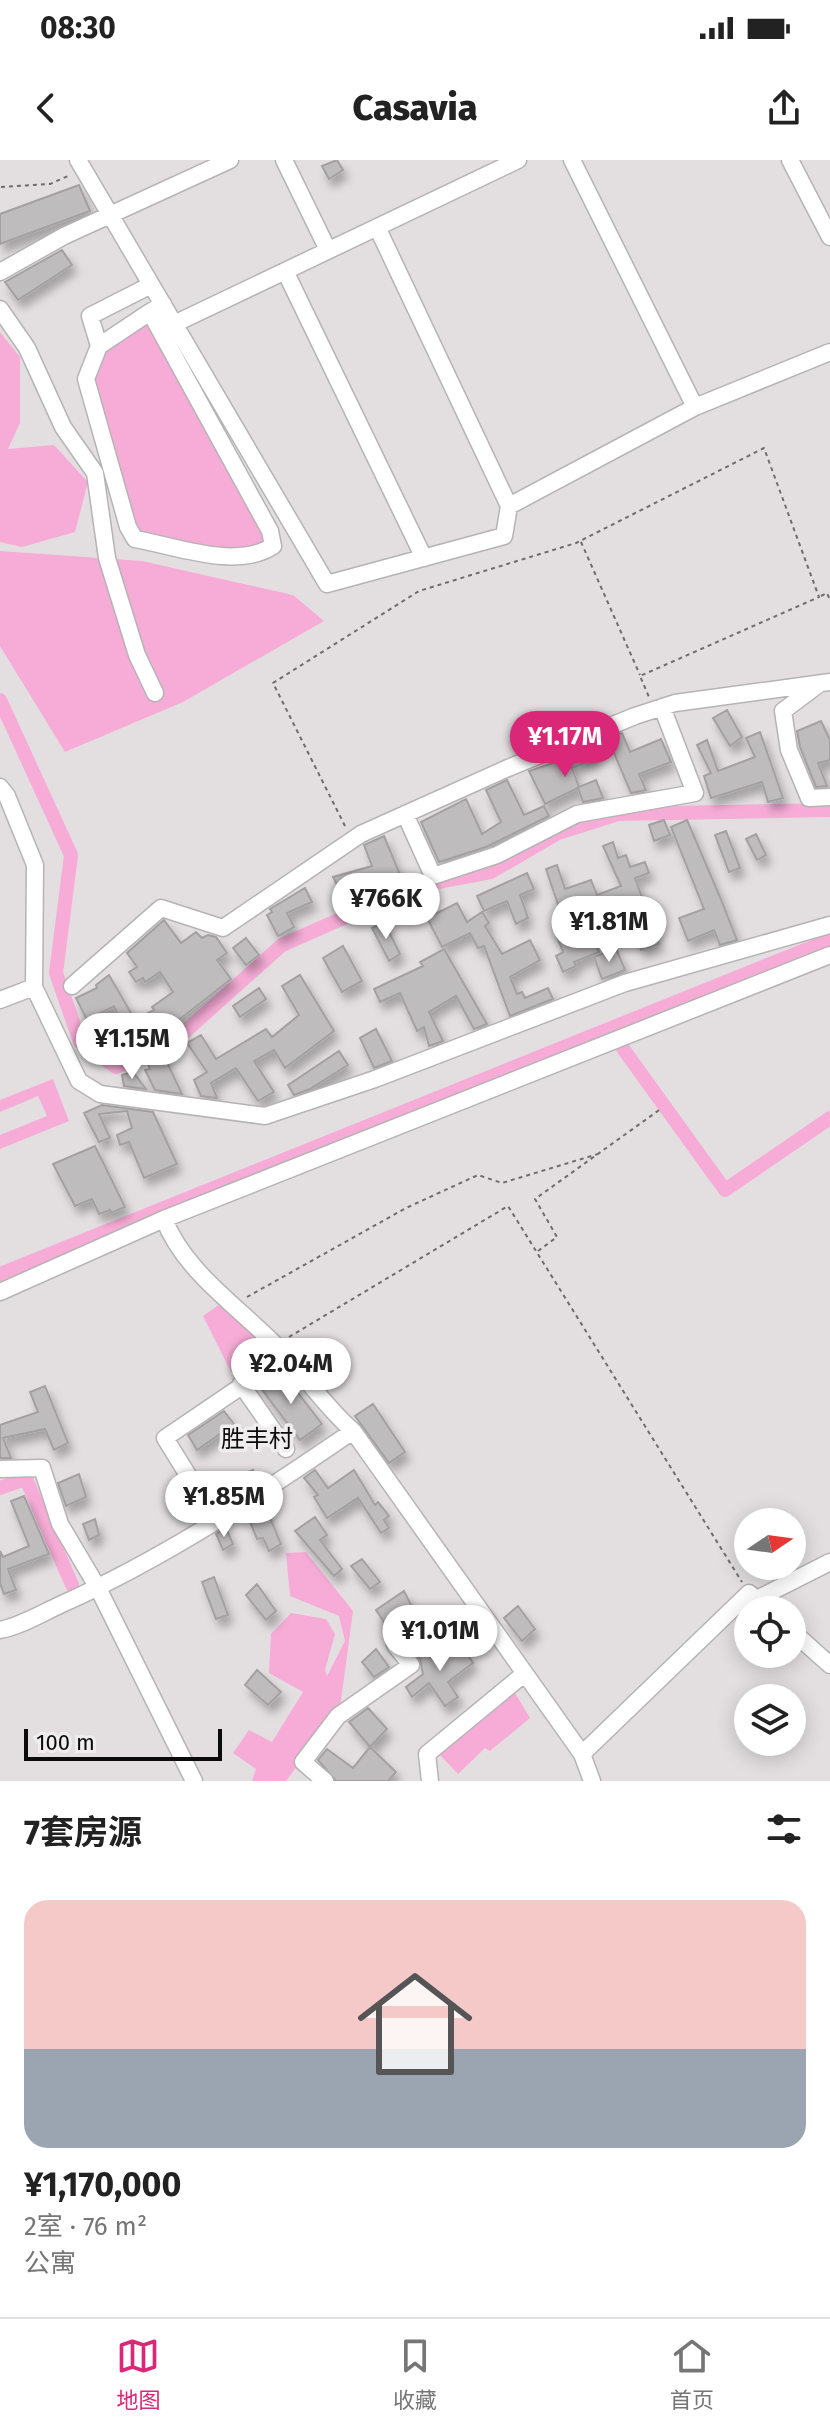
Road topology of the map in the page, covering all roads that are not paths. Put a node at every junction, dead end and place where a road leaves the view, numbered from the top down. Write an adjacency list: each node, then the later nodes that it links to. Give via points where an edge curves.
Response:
1 (230, 160): 7 (street)
2 (284, 160): 10 (street)
3 (518, 160): 8 (street)
4 (572, 160): 19 (street)
5 (790, 160): 9 (street)
6 (81, 165): 7 (street)
7 (111, 215): 12 (street); 13 (street)
8 (377, 227): 10 (street); 20 (street)
9 (830, 237)
10 (328, 250): 11 (street)
11 (285, 271): 16 (street); 21 (street)
12 (0, 272)
13 (151, 285): 14 (street); 17 (street, via 90,316)
14 (156, 308): 16 (street); 17 (street); 17 (street, via 273,546 260,554 232,556 135,539 86,379)
15 (0, 309): 23 (street, via 27,348 63,427 95,473 107,558 137,655)
16 (174, 324): 21 (street, via 327,584)
17 (99, 346)
18 (830, 352): 19 (street)
19 (695, 407): 20 (street)
20 (509, 506): 21 (street, via 504,536)
21 (424, 558)
22 (825, 683): 24 (street); 26 (street, via 783,711 789,750 809,798)
23 (155, 693)
24 (658, 708): 27 (street); 27 (street, via 695,793 577,814 497,855 433,876)
25 (0, 787): 31 (street, via 35,865)
26 (830, 797)
27 (405, 814): 30 (street, via 352,840 223,928 161,908)
28 (830, 925): 31 (street, via 625,983 265,1116 100,1094 79,1081)
29 (830, 955): 33 (street)
30 (72, 986)
31 (34, 987): 32 (street)
32 (0, 1000)
33 (164, 1219): 34 (street); 35 (street, via 174,1246)
34 (0, 1292)
35 (281, 1351): 36 (street); 37 (street)
36 (241, 1384): 38 (street); 40 (street, via 165,1438)
37 (353, 1431): 40 (street); 44 (street)
38 (286, 1449)
39 (0, 1469): 42 (street, via 42,1468 60,1524)
40 (215, 1519): 42 (street)
41 (830, 1562): 43 (street)
42 (98, 1588): 46 (street); 52 (street)
43 (767, 1596)
44 (480, 1612): 49 (street); 53 (street, via 434,1648 417,1624 395,1645 411,1665 338,1716 303,1762)
45 (734, 1622): 50 (street)
46 (0, 1630)
47 (806, 1644): 48 (street)
48 (830, 1665)
49 (524, 1674): 50 (street); 54 (street, via 427,1754)
50 (582, 1754): 51 (street)
51 (590, 1780)
52 (194, 1781)
53 (325, 1781)
54 (430, 1781)

